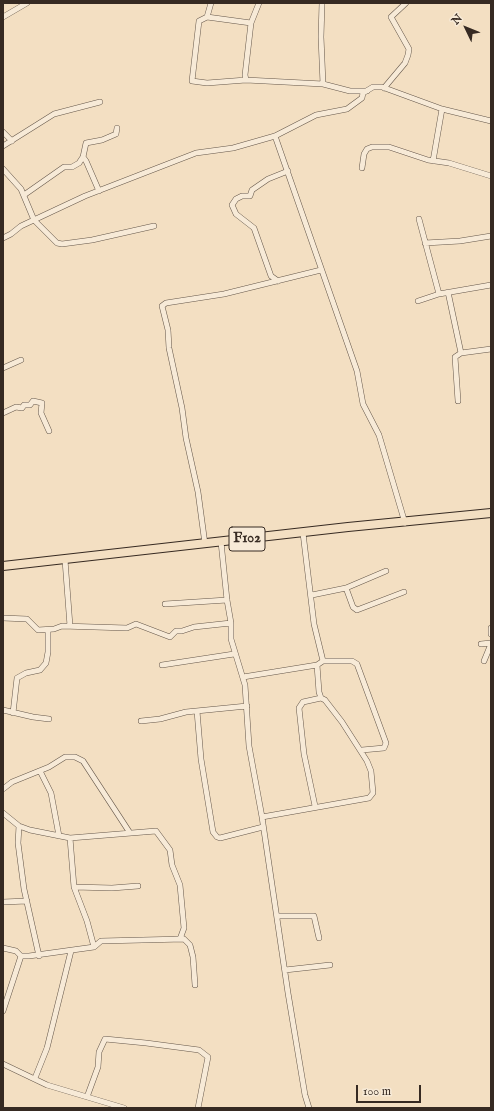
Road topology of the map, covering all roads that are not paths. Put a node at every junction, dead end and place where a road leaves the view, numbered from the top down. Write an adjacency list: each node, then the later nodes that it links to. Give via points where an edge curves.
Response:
1 (27, 3): 6 (street)
2 (211, 3): 7 (street)
3 (259, 3): 8 (street)
4 (322, 3): 10 (street)
5 (406, 3): 11 (street, via 391,17 409,49 408,55)
6 (3, 17)
7 (207, 17): 8 (street); 9 (street, via 199,21 192,81 207,83)
8 (251, 23): 9 (street)
9 (246, 80): 10 (street)
10 (323, 84): 12 (street); 13 (street, via 350,91)
11 (384, 88): 13 (street); 15 (street)
12 (332, 89)
13 (367, 90): 19 (street, via 362,98 347,109 316,116)
14 (100, 102): 20 (street, via 54,114)
15 (442, 109): 16 (street); 23 (street)
16 (491, 121)
17 (117, 128): 22 (street, via 116,134 86,144)
18 (3, 132): 20 (street)
19 (275, 136): 28 (street); 30 (street, via 222,150 196,153)
20 (12, 141): 21 (street)
21 (3, 146)
22 (83, 157): 24 (street); 27 (street)
23 (433, 161): 25 (street, via 389,147 372,147 365,151); 29 (street, via 449,163)
24 (79, 163): 27 (street); 31 (street, via 72,167 64,167)
25 (362, 168)
26 (3, 169): 31 (street)
27 (89, 170): 30 (street)
28 (288, 171): 38 (street); 39 (street, via 252,190 250,196 236,199 232,205 236,214 254,228 271,276)
29 (491, 176)
30 (99, 191): 33 (street)
31 (24, 195): 33 (street)
32 (419, 219): 37 (street)
33 (34, 220): 34 (street, via 57,243 62,244); 36 (street)
34 (154, 226)
35 (491, 236): 37 (street)
36 (3, 238)
37 (425, 243): 42 (street)
38 (321, 270): 39 (street); 52 (street, via 357,371 363,404 379,435)
39 (278, 281): 55 (street, via 162,306 198,492)
40 (491, 285): 41 (street)
41 (448, 292): 42 (street); 45 (street)
42 (439, 294): 43 (street)
43 (418, 301)
44 (491, 349): 45 (street)
45 (461, 353): 48 (street, via 454,359)
46 (21, 360): 47 (street)
47 (3, 368)
48 (458, 401)
49 (3, 413): 50 (street, via 16,406 22,408 24,405 30,405 34,401 42,403 41,414)
50 (48, 431)
51 (491, 514): 52 (main road, F102)
52 (404, 522): 53 (main road, F102)
53 (303, 532): 54 (main road, F102); 61 (street)
54 (221, 542): 55 (main road, F102); 62 (street)
55 (205, 544): 56 (main road, F102)
56 (65, 560): 57 (main road, F102); 66 (street)
57 (3, 566)
58 (386, 571): 59 (street)
59 (346, 588): 60 (street, via 353,607 357,610); 61 (street)
60 (404, 592)
61 (312, 595): 73 (street, via 314,624)
62 (227, 600): 63 (street); 65 (street)
63 (165, 604)
64 (3, 618): 68 (street, via 27,619 38,630)
65 (231, 623): 66 (street, via 176,631 170,637 136,624 127,628); 72 (street)
66 (70, 626): 68 (street)
67 (491, 628): 69 (street)
68 (48, 630): 82 (street, via 46,663 40,670 17,678)
69 (491, 634)
70 (481, 644): 71 (street)
71 (491, 644): 74 (street)
72 (234, 654): 75 (street); 77 (street)
73 (323, 661): 76 (street); 85 (street, via 352,661 357,664 386,742 384,748)
74 (484, 661)
75 (162, 665)
76 (317, 665): 77 (street); 78 (street)
77 (243, 677): 79 (street)
78 (321, 698): 85 (street); 88 (street, via 303,702 299,708 304,754)
79 (247, 706): 81 (street); 90 (street, via 249,746)
80 (3, 710): 82 (street)
81 (197, 711): 84 (street); 92 (street, via 201,759 213,832 220,838)
82 (13, 712): 83 (street)
83 (49, 719)
84 (141, 721)
85 (362, 750): 88 (street, via 371,771 372,795 369,798)
86 (40, 771): 87 (street, via 12,782); 93 (street, via 65,757 75,757 83,761); 94 (street, via 51,793)
87 (3, 789)
88 (315, 806): 90 (street)
89 (3, 813): 91 (street)
90 (262, 817): 92 (street)
91 (19, 826): 94 (street); 98 (street, via 18,843)
92 (264, 827): 100 (street)
93 (130, 833): 95 (street); 102 (street, via 156,831 170,850 182,897 184,928)
94 (59, 836): 95 (street)
95 (70, 838): 97 (street)
96 (138, 886): 97 (street)
97 (74, 887): 103 (street)
98 (27, 901): 99 (street); 107 (street)
99 (3, 902)
100 (277, 916): 101 (street, via 314,916); 109 (street)
101 (320, 938)
102 (180, 939): 103 (street, via 101,941); 110 (street, via 187,940 190,944)
103 (94, 947): 105 (street)
104 (3, 948): 106 (street, via 16,951)
105 (71, 951): 107 (street); 113 (street, via 47,1048)
106 (21, 956): 107 (street); 111 (street)
107 (39, 956)
108 (330, 965): 109 (street)
109 (285, 970): 117 (street)
110 (195, 984)
111 (3, 1011)
112 (3, 1064): 113 (street)
113 (36, 1078): 114 (street, via 47,1085)
114 (87, 1097): 115 (street); 116 (street, via 105,1039 146,1043 199,1050 208,1058)
115 (124, 1108)
116 (198, 1108)
117 (309, 1108)

